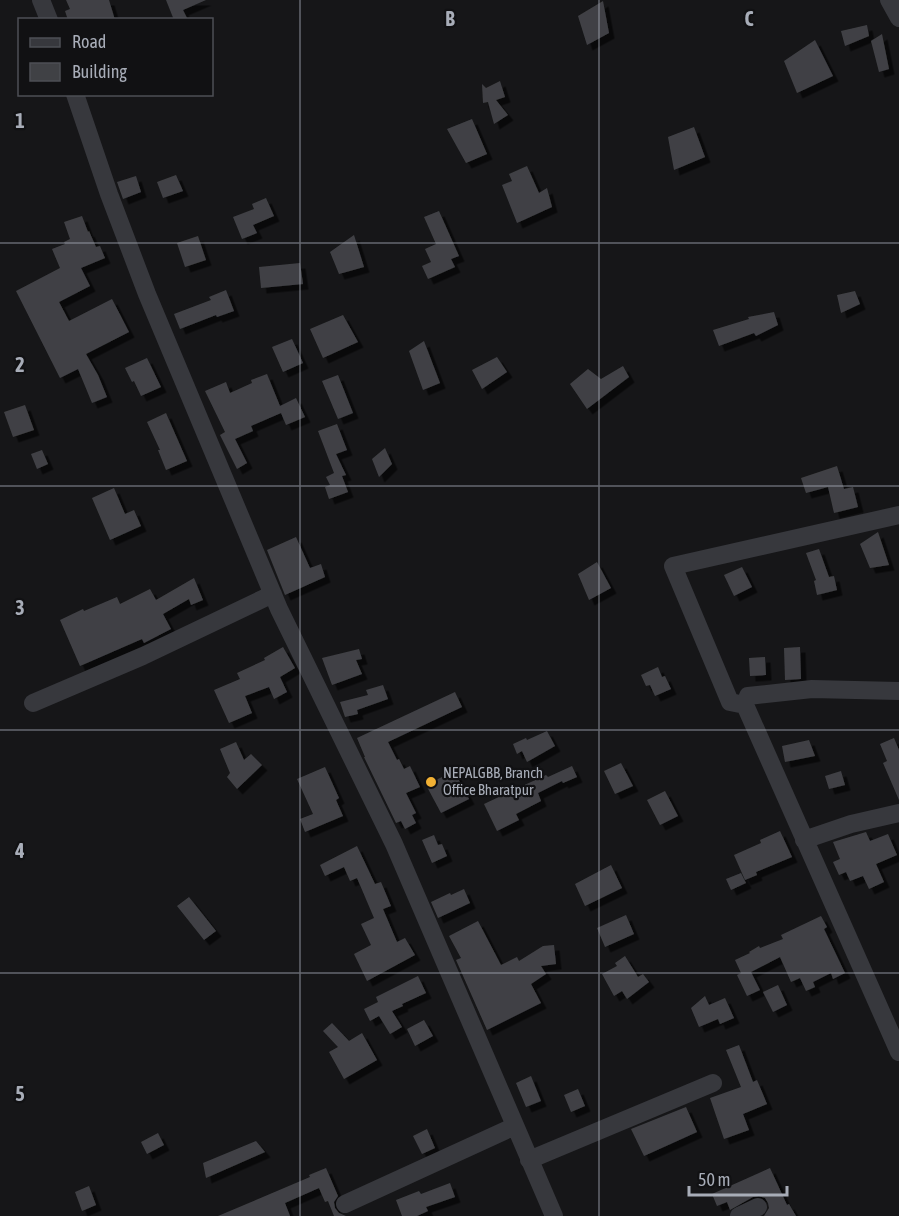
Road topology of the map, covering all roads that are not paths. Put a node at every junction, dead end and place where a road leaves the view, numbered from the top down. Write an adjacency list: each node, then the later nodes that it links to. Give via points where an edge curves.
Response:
1 (41, 0): 3 (street)
2 (890, 0): 4 (street)
3 (48, 18)
4 (899, 18)
5 (76, 96): 7 (street, via 147,294)
6 (899, 515): 10 (street, via 672,566 730,702)
7 (273, 594): 9 (street); 15 (street, via 394,844)
8 (899, 691): 10 (street, via 813,689 748,696)
9 (33, 703)
10 (745, 705): 12 (street)
11 (899, 813): 12 (street)
12 (804, 840): 13 (street)
13 (899, 1052)
14 (713, 1083): 16 (street)
15 (515, 1126): 16 (street); 17 (street)
16 (529, 1160): 19 (street)
17 (345, 1204)
18 (758, 1208): 20 (street)
19 (554, 1216)
20 (739, 1216)

